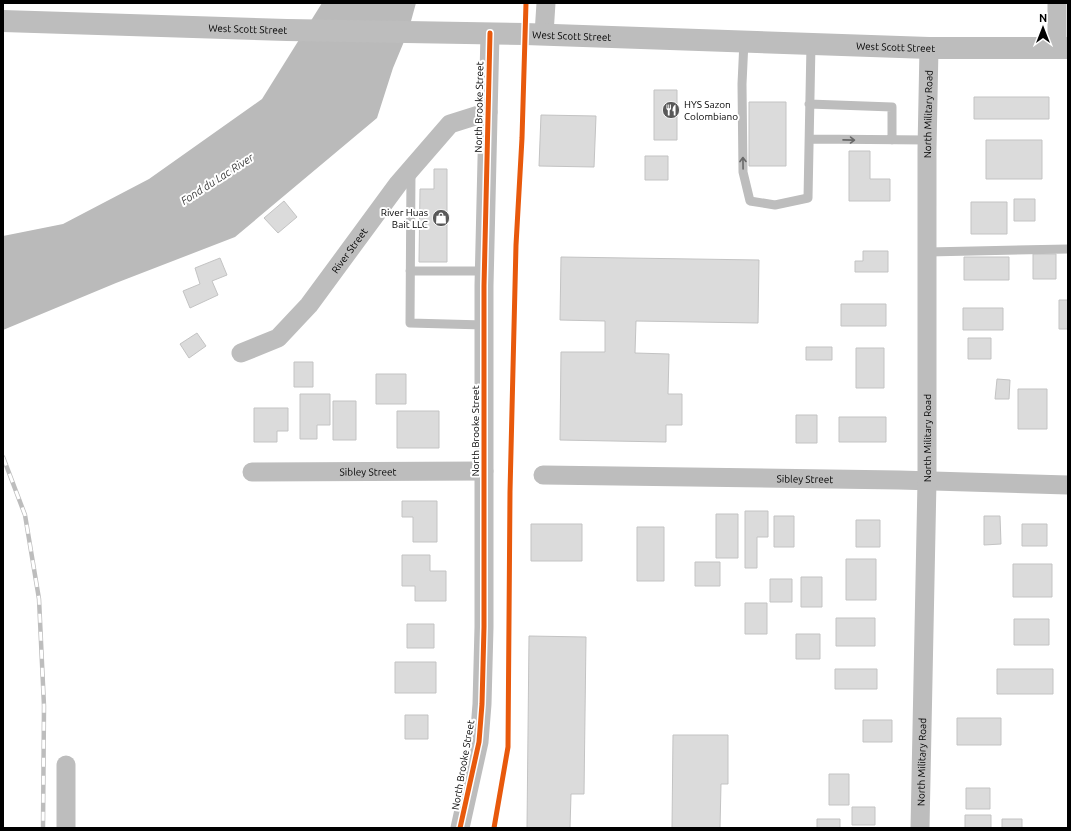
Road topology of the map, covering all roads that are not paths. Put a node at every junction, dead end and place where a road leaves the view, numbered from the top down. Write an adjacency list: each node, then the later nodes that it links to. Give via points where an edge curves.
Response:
1 (546, 3): 5 (street)
2 (1057, 3): 9 (street)
3 (3, 21): 4 (main road, West Scott Street, via 287,30)
4 (490, 33): 5 (main road, West Scott Street); 11 (street, North Brooke Street)
5 (544, 34): 6 (main road, West Scott Street)
6 (744, 41): 7 (main road, West Scott Street); 12 (lane, one-way to 6, via 808,198 775,204 750,201 743,172)
7 (812, 44): 8 (main road, West Scott Street); 10 (lane)
8 (929, 48): 9 (main road, West Scott Street); 14 (street, North Military Road)
9 (1062, 48)
10 (809, 104): 12 (lane); 13 (lane, via 892,107)
11 (488, 112): 15 (street, River Street, via 450,124); 18 (street, North Brooke Street)
12 (810, 139): 13 (lane, one-way to 13)
13 (892, 140): 14 (lane)
14 (928, 140): 17 (street, North Military Road)
15 (411, 168): 19 (lane); 21 (street, River Street, via 309,305 278,338)
16 (1068, 249): 17 (lane)
17 (928, 252): 25 (street, North Military Road)
18 (484, 270): 19 (lane); 20 (street, North Brooke Street)
19 (410, 272): 20 (lane, via 410,323)
20 (484, 325): 22 (street, North Brooke Street)
21 (241, 353)
22 (484, 471): 23 (street, Sibley Street); 29 (street, North Brooke Street, via 482,704 478,742)
23 (252, 472)
24 (543, 475): 25 (street, Sibley Street)
25 (927, 481): 26 (street, Sibley Street); 30 (street, North Military Road)
26 (1068, 485)
27 (66, 765): 28 (street)
28 (66, 828)
29 (460, 828)
30 (920, 828)

